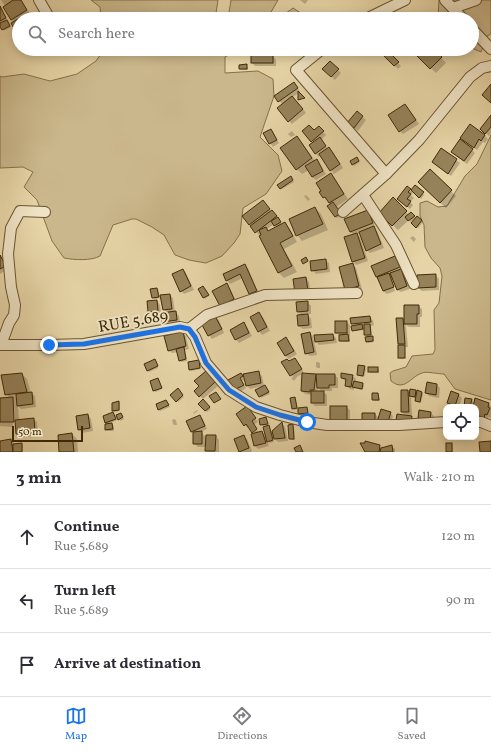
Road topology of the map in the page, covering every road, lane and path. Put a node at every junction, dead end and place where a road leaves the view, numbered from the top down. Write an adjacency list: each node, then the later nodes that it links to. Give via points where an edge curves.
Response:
1 (39, 0): 6 (street)
2 (403, 0): 7 (street)
3 (445, 0): 5 (street)
4 (476, 0): 5 (street)
5 (453, 8): 8 (street)
6 (46, 12)
7 (380, 12)
8 (457, 12)
9 (479, 36): 10 (street)
10 (491, 49)
11 (313, 56): 13 (street, via 296,70)
12 (491, 66): 13 (street, via 482,68 470,77 419,140)
13 (386, 174): 14 (street)
14 (364, 195): 16 (street); 17 (street, via 396,244)
15 (45, 212): 20 (street, via 20,211 11,228 8,254 14,315)
16 (343, 212)
17 (414, 284)
18 (357, 293): 19 (street, via 265,295 207,315)
19 (189, 329): 20 (street, RUE 5.689, via 180,327 84,344); 21 (street, RUE 5.689, via 206,363 229,390 256,407 307,422 327,425)
20 (0, 345)
21 (443, 422)
22 (479, 422): 23 (street)
23 (491, 426)

